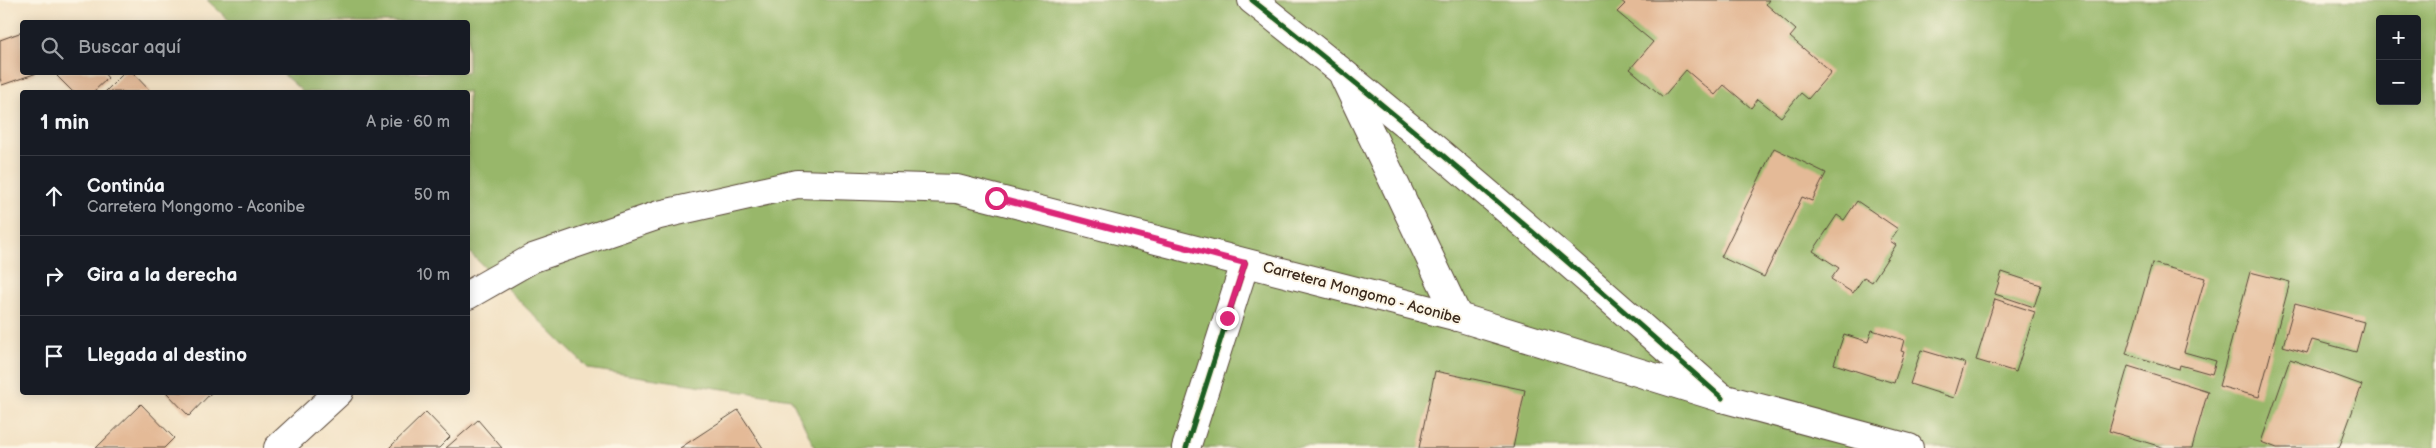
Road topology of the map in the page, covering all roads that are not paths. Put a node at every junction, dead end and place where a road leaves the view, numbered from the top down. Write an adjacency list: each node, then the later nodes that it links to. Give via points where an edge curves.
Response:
1 (1252, 0): 2 (main road)
2 (1341, 69): 5 (main road); 7 (main road, via 1551,246)
3 (1245, 263): 4 (main road, Carretera Mongomo - Aconibe, via 958,188 797,184 650,218 533,258); 5 (main road, Carretera Mongomo - Aconibe); 10 (main road)
4 (470, 294)
5 (1458, 317): 7 (main road, Carretera Mongomo - Aconibe)
6 (336, 395): 9 (main road)
7 (1722, 398): 8 (main road, Carretera Mongomo - Aconibe)
8 (1905, 447)
9 (278, 448)
10 (1186, 448)

